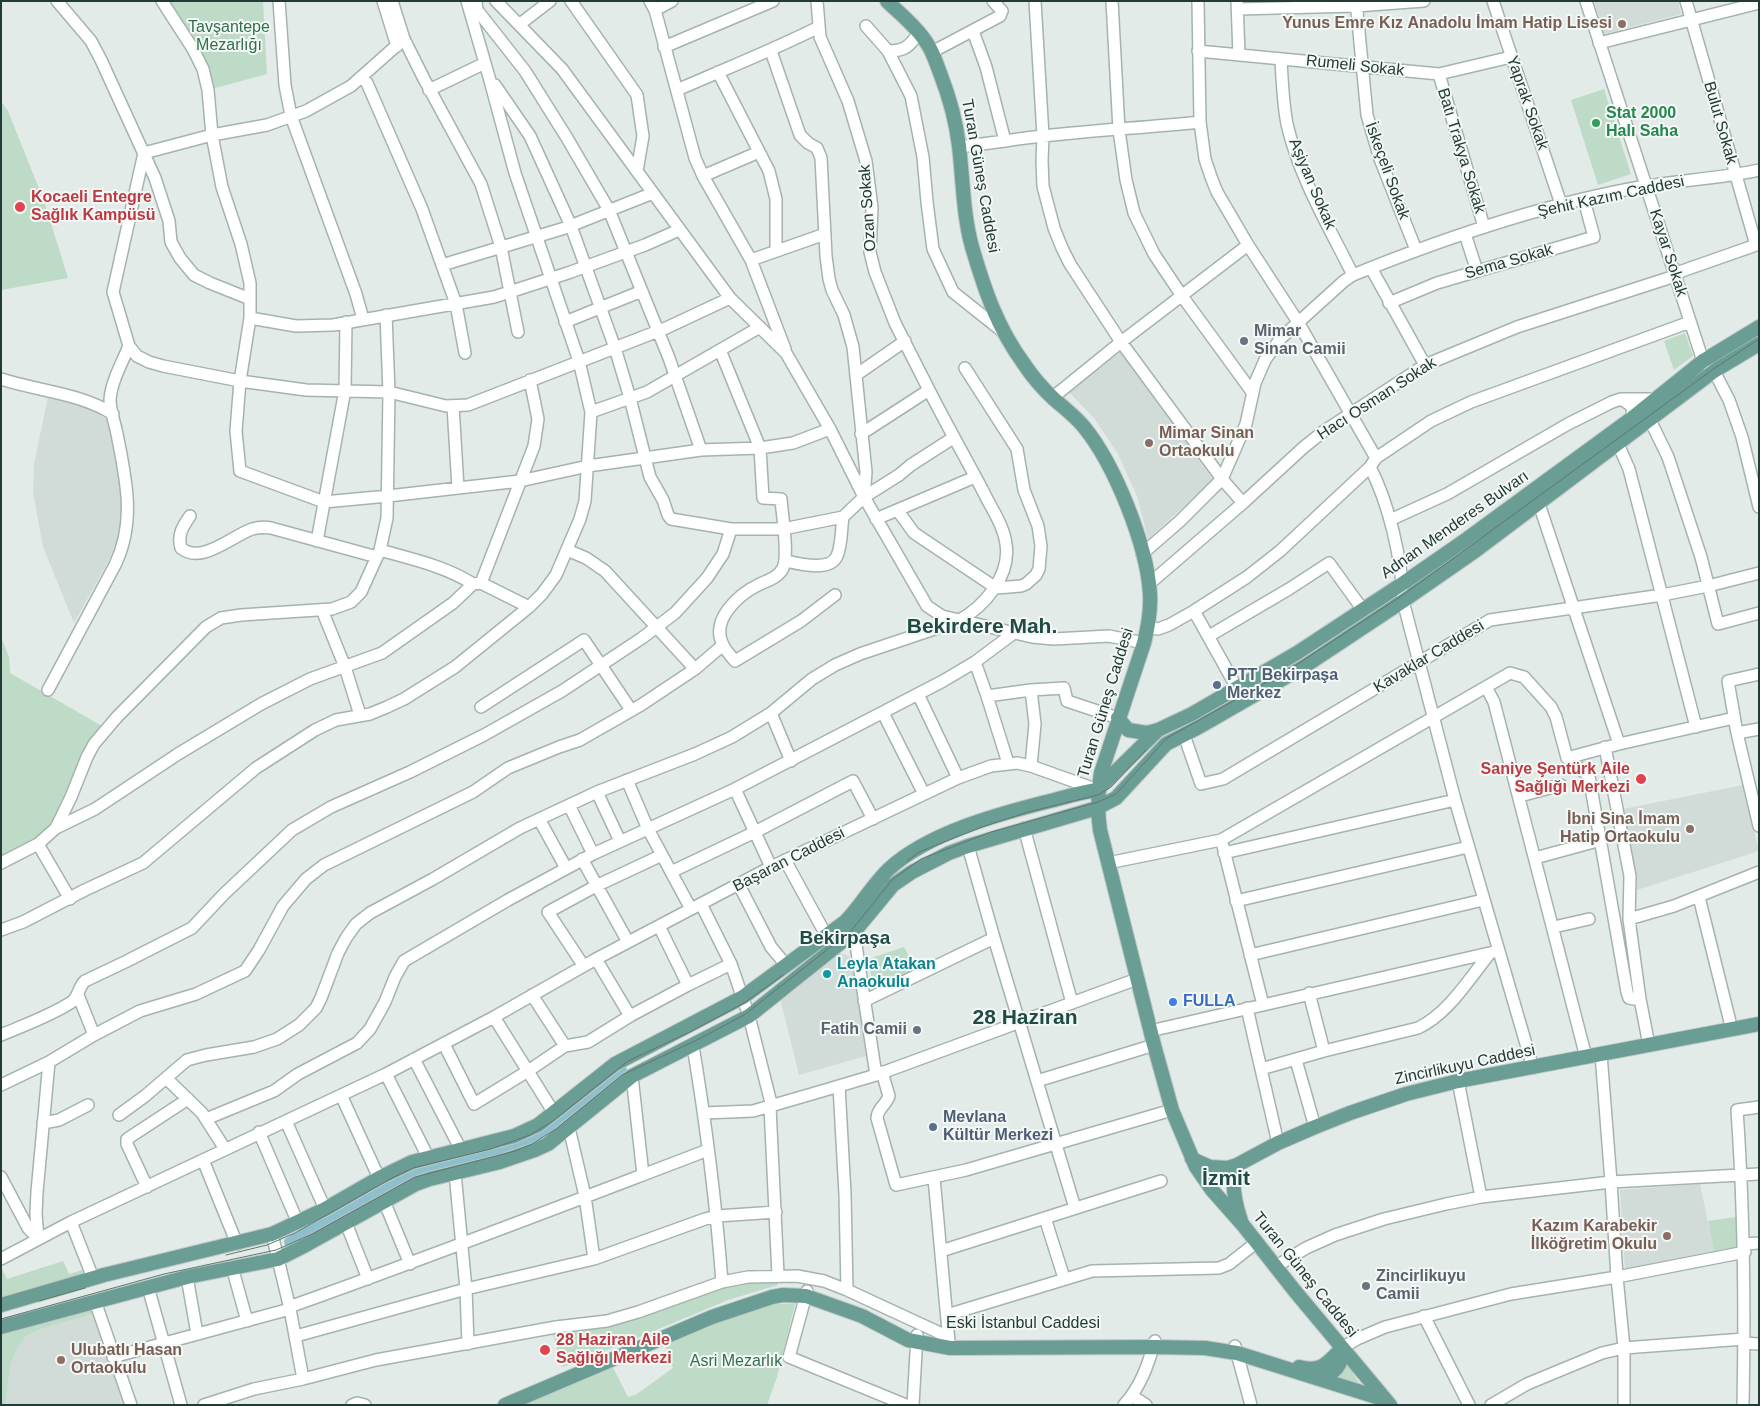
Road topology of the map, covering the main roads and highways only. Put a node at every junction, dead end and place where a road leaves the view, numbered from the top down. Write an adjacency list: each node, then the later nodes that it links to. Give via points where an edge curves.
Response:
1 (887, 1): 4 (main road, Turan Güneş Caddesi, via 919,32 932,52 950,102 972,245 987,296 1002,331 1025,366 1052,398 1082,424 1102,452 1118,484 1142,554 1149,584 1148,627)
2 (1759, 327): 5 (main road, Adnan Menderes Bulvarı, via 1703,361 1631,419 1402,584 1297,653)
3 (1759, 344): 6 (main road, Adnan Menderes Bulvarı, via 1714,371 1476,551 1403,601 1305,666)
4 (1118, 718): 5 (main road, via 1128,730); 7 (main road, Turan Güneş Caddesi)
5 (1158, 730): 6 (main road); 7 (main road, Adnan Menderes Bulvarı)
6 (1166, 744): 8 (main road, Adnan Menderes Bulvarı, via 1116,798)
7 (1098, 790): 8 (main road, Turan Güneş Caddesi); 13 (main road, via 998,815 913,851 890,868 844,922 743,997 615,1064 538,1125 514,1136 412,1162 298,1223)
8 (1098, 808): 10 (main road, Turan Güneş Caddesi, via 1100,830 1150,1031 1172,1110); 13 (main road, Adnan Menderes Bulvarı, via 968,846 930,862 900,880 854,932 749,1016 632,1076 548,1144 500,1162 416,1184 346,1223)
9 (1759, 1024): 11 (main road, Zincirlikuyu Caddesi, via 1458,1081 1406,1094 1315,1127)
10 (1192, 1159): 11 (main road, Zincirlikuyu Caddesi, via 1216,1169); 12 (main road, Turan Güneş Caddesi, via 1201,1175)
11 (1237, 1166): 12 (main road, via 1235,1190)
12 (1243, 1225): 17 (main road, Turan Güneş Caddesi)
13 (275, 1246): 15 (main road, via 236,1244 93,1278); 16 (main road, via 232,1267)
14 (806, 1294): 18 (main road, Eski İstanbul Caddesi, via 862,1316 908,1340 949,1345 1154,1344); 21 (main road, Eski İstanbul Caddesi, via 780,1291 726,1306); 22 (main road, Eski İstanbul Caddesi, via 772,1297 712,1317)
15 (1, 1305)
16 (1, 1327)
17 (1342, 1348): 18 (main road, Eski İstanbul Caddesi, via 1330,1361 1312,1370); 19 (main road, via 1341,1360 1334,1371); 20 (main road, Turan Güneş Caddesi)
18 (1236, 1349): 19 (main road, Eski İstanbul Caddesi)
19 (1310, 1377): 20 (main road, Eski İstanbul Caddesi)
20 (1388, 1402)
21 (494, 1405)
22 (506, 1405)

